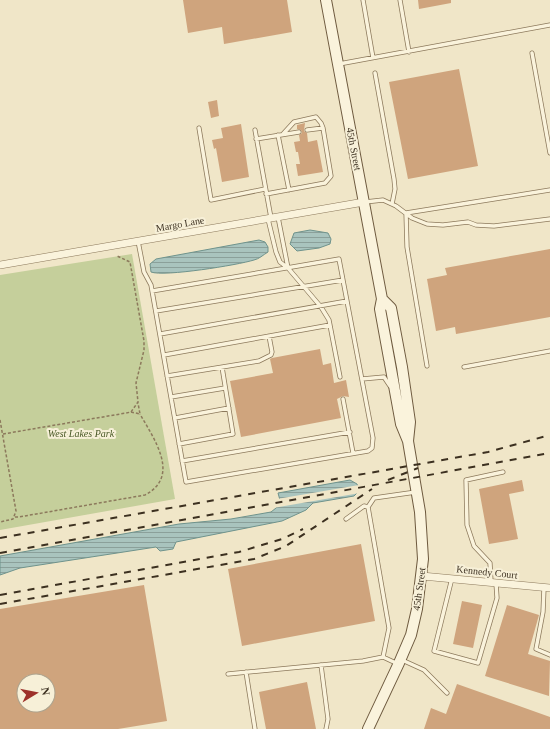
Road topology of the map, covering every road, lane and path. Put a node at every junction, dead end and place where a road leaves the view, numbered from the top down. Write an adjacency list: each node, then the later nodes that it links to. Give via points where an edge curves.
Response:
1 (326, 0): 8 (main road, 45th Street)
2 (363, 0): 7 (lane)
3 (400, 0): 5 (lane)
4 (550, 26): 5 (lane)
5 (409, 52): 7 (lane)
6 (532, 53): 18 (lane)
7 (373, 58): 8 (lane)
8 (338, 65): 23 (main road, 45th Street)
9 (375, 73): 24 (lane, via 394,179)
10 (199, 128): 19 (lane, via 211,200)
11 (322, 128): 13 (lane); 15 (lane, via 316,117 294,122); 20 (lane, via 330,179 325,183)
12 (255, 130): 17 (lane)
13 (308, 130)
14 (299, 132): 15 (lane)
15 (283, 134): 16 (lane)
16 (278, 135): 17 (lane); 20 (lane)
17 (256, 139): 19 (lane)
18 (550, 153)
19 (265, 189): 22 (lane)
20 (289, 190): 22 (lane)
21 (550, 190): 25 (lane)
22 (266, 194): 26 (lane)
23 (364, 202): 24 (lane, via 383,200); 26 (street, Margo Lane); 35 (main road, 45th Street)
24 (392, 204): 25 (lane)
25 (406, 213): 27 (lane, via 427,224 443,225 468,222 494,226); 44 (lane, via 407,247)
26 (272, 218): 28 (street, Margo Lane); 31 (lane); 31 (lane, via 276,252 280,262)
27 (550, 219)
28 (138, 241): 30 (street, Margo Lane); 34 (lane, via 144,272)
29 (117, 256): 54 (path, via 130,262 144,341 136,383)
30 (0, 265)
31 (288, 268): 32 (lane, via 338,259); 33 (lane); 34 (lane)
32 (343, 280): 33 (lane); 36 (lane)
33 (304, 286): 37 (lane); 38 (lane)
34 (152, 291): 38 (lane)
35 (382, 298): 51 (main road, 45th Street, via 380,309); 62 (main road, 45th Street, via 391,308 402,367 410,422)
36 (347, 301): 37 (lane); 49 (lane)
37 (321, 307): 39 (lane); 40 (lane)
38 (156, 311): 40 (lane)
39 (330, 325): 41 (lane); 48 (lane)
40 (160, 334): 43 (lane)
41 (269, 336): 43 (lane); 45 (lane, via 271,355 258,361)
42 (550, 351): 46 (lane)
43 (164, 355): 47 (lane)
44 (427, 366)
45 (222, 367): 47 (lane); 50 (lane)
46 (464, 367)
47 (167, 376): 52 (lane)
48 (340, 377)
49 (362, 379): 51 (lane, via 384,377); 64 (lane, via 374,444 368,451)
50 (226, 388): 52 (lane); 55 (lane)
51 (396, 394): 62 (main road, 45th Street, via 401,424)
52 (171, 397): 58 (lane)
53 (343, 399): 60 (lane)
54 (138, 402): 56 (path); 57 (path)
55 (229, 408): 58 (lane); 63 (lane, via 233,434)
56 (130, 412): 57 (path); 61 (path)
57 (140, 414): 69 (path, via 161,454 163,465 158,485 152,491 145,495)
58 (175, 418): 63 (lane)
59 (0, 420): 61 (path)
60 (350, 432): 64 (lane); 65 (lane)
61 (3, 434): 69 (path, via 16,511)
62 (408, 441): 67 (main road, 45th Street)
63 (179, 444): 65 (lane)
64 (353, 453): 65 (lane, via 186,482)
65 (182, 461)
66 (503, 472): 74 (lane, via 466,480 467,525 474,546 490,563)
67 (417, 492): 68 (lane, via 374,498); 72 (main road, 45th Street, via 423,538)
68 (368, 506): 70 (lane, via 364,506); 77 (lane, via 389,628)
69 (14, 517): 71 (path)
70 (346, 519)
71 (0, 522)
72 (422, 576): 73 (street, Kennedy Court); 78 (main road, 45th Street, via 411,634)
73 (452, 578): 74 (street, Kennedy Court); 74 (lane, via 434,651 478,663 497,598)
74 (494, 583): 75 (street, Kennedy Court)
75 (547, 588): 76 (lane, via 536,650)
76 (550, 655)
77 (384, 657): 78 (lane); 79 (lane)
78 (400, 662): 82 (lane, via 424,670); 85 (main road, 45th Street)
79 (320, 665): 80 (lane); 84 (lane, via 328,719)
80 (246, 672): 81 (lane); 83 (lane)
81 (228, 674)
82 (447, 693)
83 (255, 729)
84 (326, 729)
85 (368, 729)

